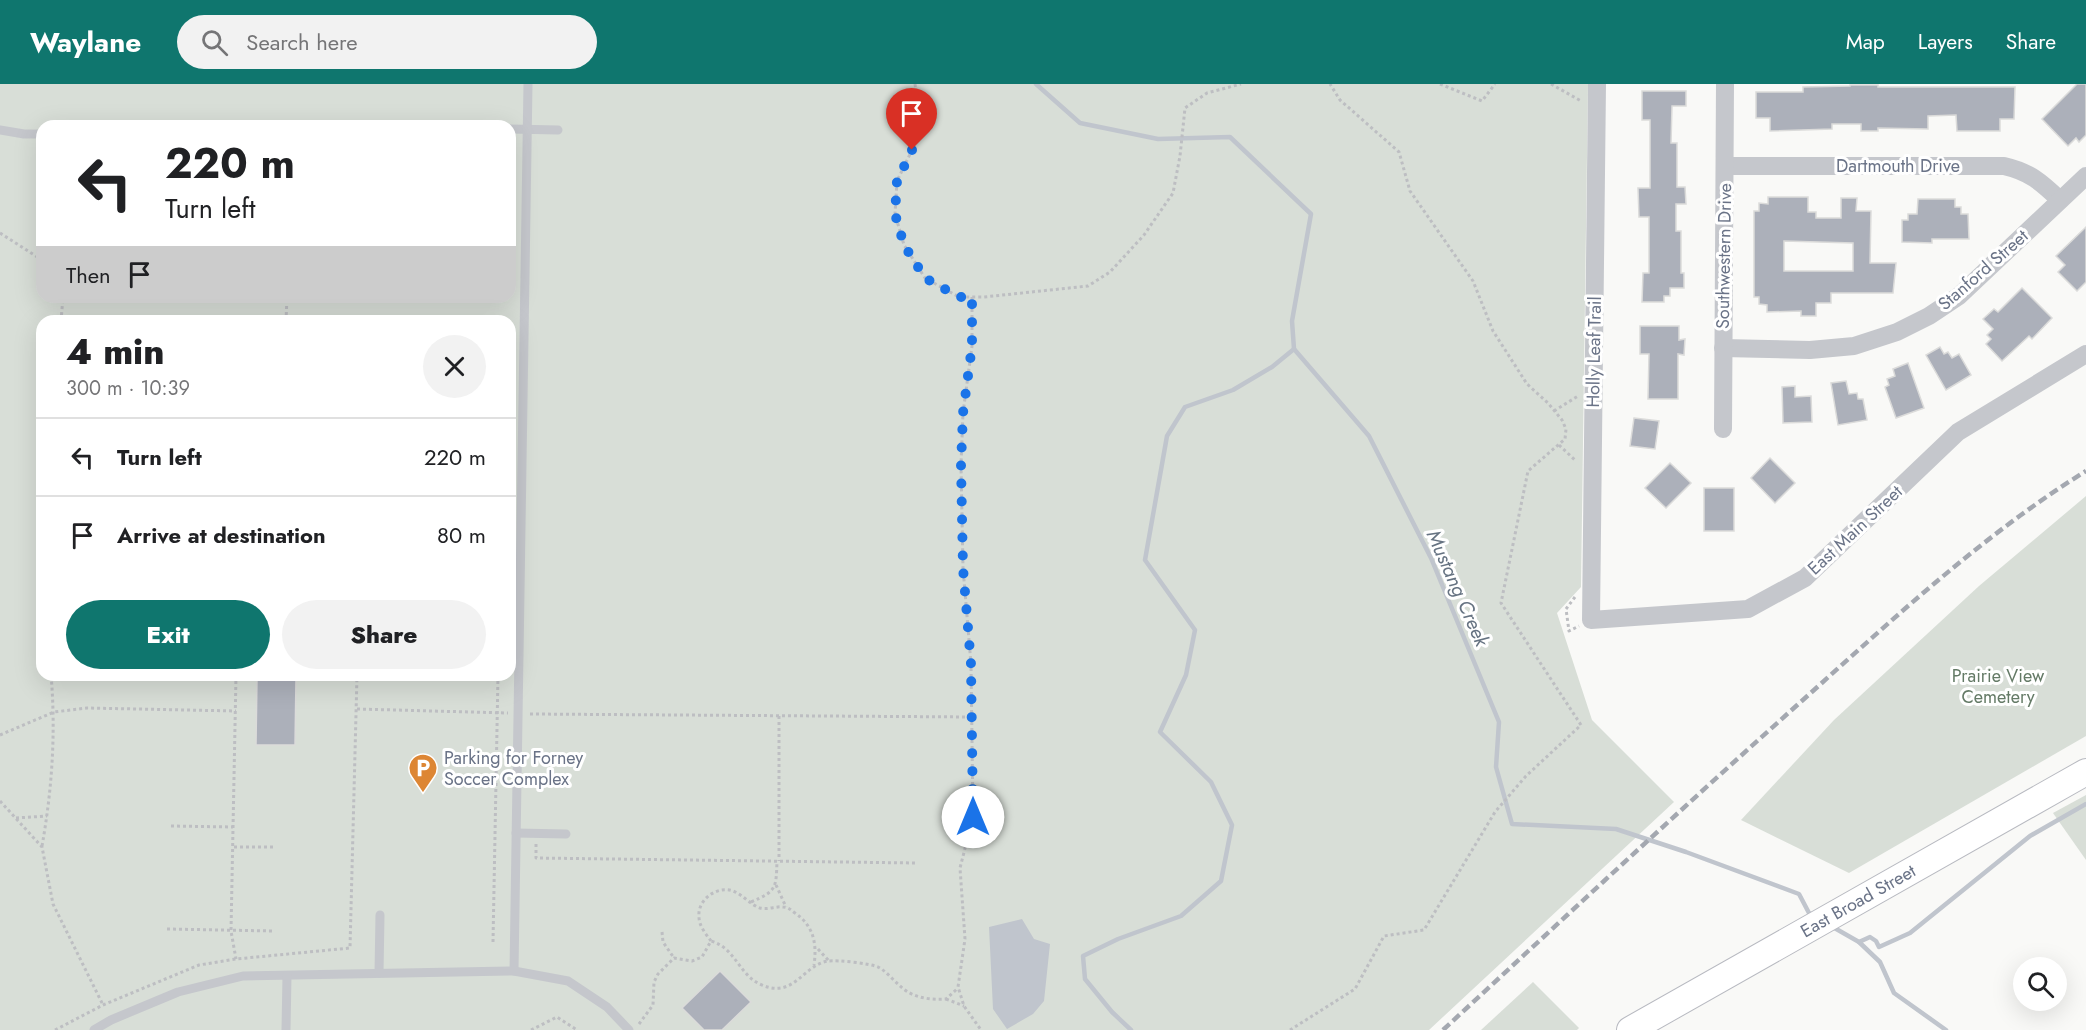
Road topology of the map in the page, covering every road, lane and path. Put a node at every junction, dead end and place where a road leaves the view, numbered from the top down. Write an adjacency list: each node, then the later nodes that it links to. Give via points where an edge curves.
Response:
1 (528, 84): 12 (lane)
2 (915, 84): 21 (path, via 919,109 912,150 897,181 895,214 904,245 925,278 959,297)
3 (1241, 84): 21 (path, via 1207,93 1185,108 1173,194 1144,235 1110,272 1088,286)
4 (1330, 84): 25 (path, via 1340,100 1399,153 1410,191 1473,281 1493,332 1527,384)
5 (1440, 84): 6 (path, via 1482,101)
6 (1495, 84)
7 (1551, 84): 10 (path)
8 (1597, 84): 31 (street, Holly Leaf Trail)
9 (1725, 84): 16 (street, Southwestern Drive)
10 (1582, 102)
11 (516, 129): 12 (lane)
12 (526, 129): 14 (lane); 29 (lane)
13 (0, 130): 15 (lane)
14 (558, 130)
15 (36, 134)
16 (1725, 166): 18 (street, Dartmouth Drive, via 2004,166 2023,170); 22 (street, Southwestern Drive)
17 (2086, 176): 18 (street, Stanford Street)
18 (2060, 200): 22 (street, Stanford Street, via 1959,296 1897,332 1854,346 1810,350)
19 (0, 233): 20 (path)
20 (36, 256)
21 (972, 297): 42 (path, via 972,346 961,465)
22 (1723, 348): 26 (street, Southwestern Drive)
23 (2086, 354): 31 (street, East Main Street, via 1958,432 1805,578 1748,609)
24 (1581, 394): 25 (path)
25 (1554, 411): 27 (path, via 1566,429 1565,439)
26 (1723, 429)
27 (1559, 444): 30 (path); 88 (path, via 1528,471 1501,603 1581,725 1526,776 1496,812 1424,930 1384,936 1354,989)
28 (516, 453): 29 (lane)
29 (522, 453): 40 (lane)
30 (1580, 464)
31 (1591, 620)
32 (51, 681): 38 (path)
33 (236, 681): 37 (path)
34 (357, 681): 36 (path)
35 (498, 681): 39 (path)
36 (357, 710): 39 (path); 70 (path, via 350,948)
37 (236, 711): 38 (path, via 87,708); 49 (path)
38 (54, 712): 43 (path); 46 (path)
39 (497, 713): 40 (path); 67 (path)
40 (518, 713): 41 (path); 50 (lane)
41 (779, 716): 42 (path); 56 (path)
42 (973, 717): 76 (path, via 973,817 960,868 965,939)
43 (0, 735)
44 (2086, 772): 89 (main road, East Broad Street)
45 (0, 801): 47 (path)
46 (47, 816): 47 (path); 53 (path)
47 (16, 818): 53 (path)
48 (171, 826): 49 (path)
49 (233, 827): 54 (path)
50 (516, 833): 51 (lane); 73 (lane)
51 (536, 833): 52 (lane); 56 (path, via 536,858)
52 (566, 834)
53 (42, 847): 78 (path, via 53,904)
54 (234, 847): 55 (path); 63 (path)
55 (274, 847)
56 (778, 861): 57 (path); 58 (path)
57 (916, 863)
58 (776, 885): 59 (path); 60 (path)
59 (751, 902): 60 (path, via 758,908); 66 (path, via 727,890 708,896 701,904 699,919)
60 (786, 907): 68 (path, via 805,920)
61 (380, 915): 74 (lane)
62 (167, 929): 63 (path)
63 (231, 931): 64 (path); 70 (path)
64 (273, 931)
65 (662, 932): 69 (path, via 663,942)
66 (711, 941): 69 (path, via 697,960); 72 (path, via 726,947 748,976 764,986 794,984)
67 (493, 942)
68 (817, 948): 71 (path); 72 (path)
69 (674, 958): 86 (path, via 658,974 650,1012)
70 (236, 959): 78 (path, via 199,965)
71 (829, 961): 72 (path); 77 (path, via 878,967 906,992 932,1000)
72 (814, 965)
73 (514, 971): 74 (lane); 85 (lane, via 568,981 607,1007)
74 (379, 973): 75 (lane)
75 (288, 976): 81 (lane, via 243,976 178,992); 82 (lane)
76 (958, 987): 77 (path); 79 (path)
77 (946, 999): 79 (path)
78 (103, 1005): 80 (path)
79 (964, 1006): 87 (path)
80 (55, 1030)
81 (94, 1030)
82 (286, 1030)
83 (531, 1030): 84 (path, via 557,1017)
84 (577, 1030)
85 (629, 1030)
86 (634, 1030)
87 (981, 1030)
88 (1290, 1030)
89 (1630, 1030)

